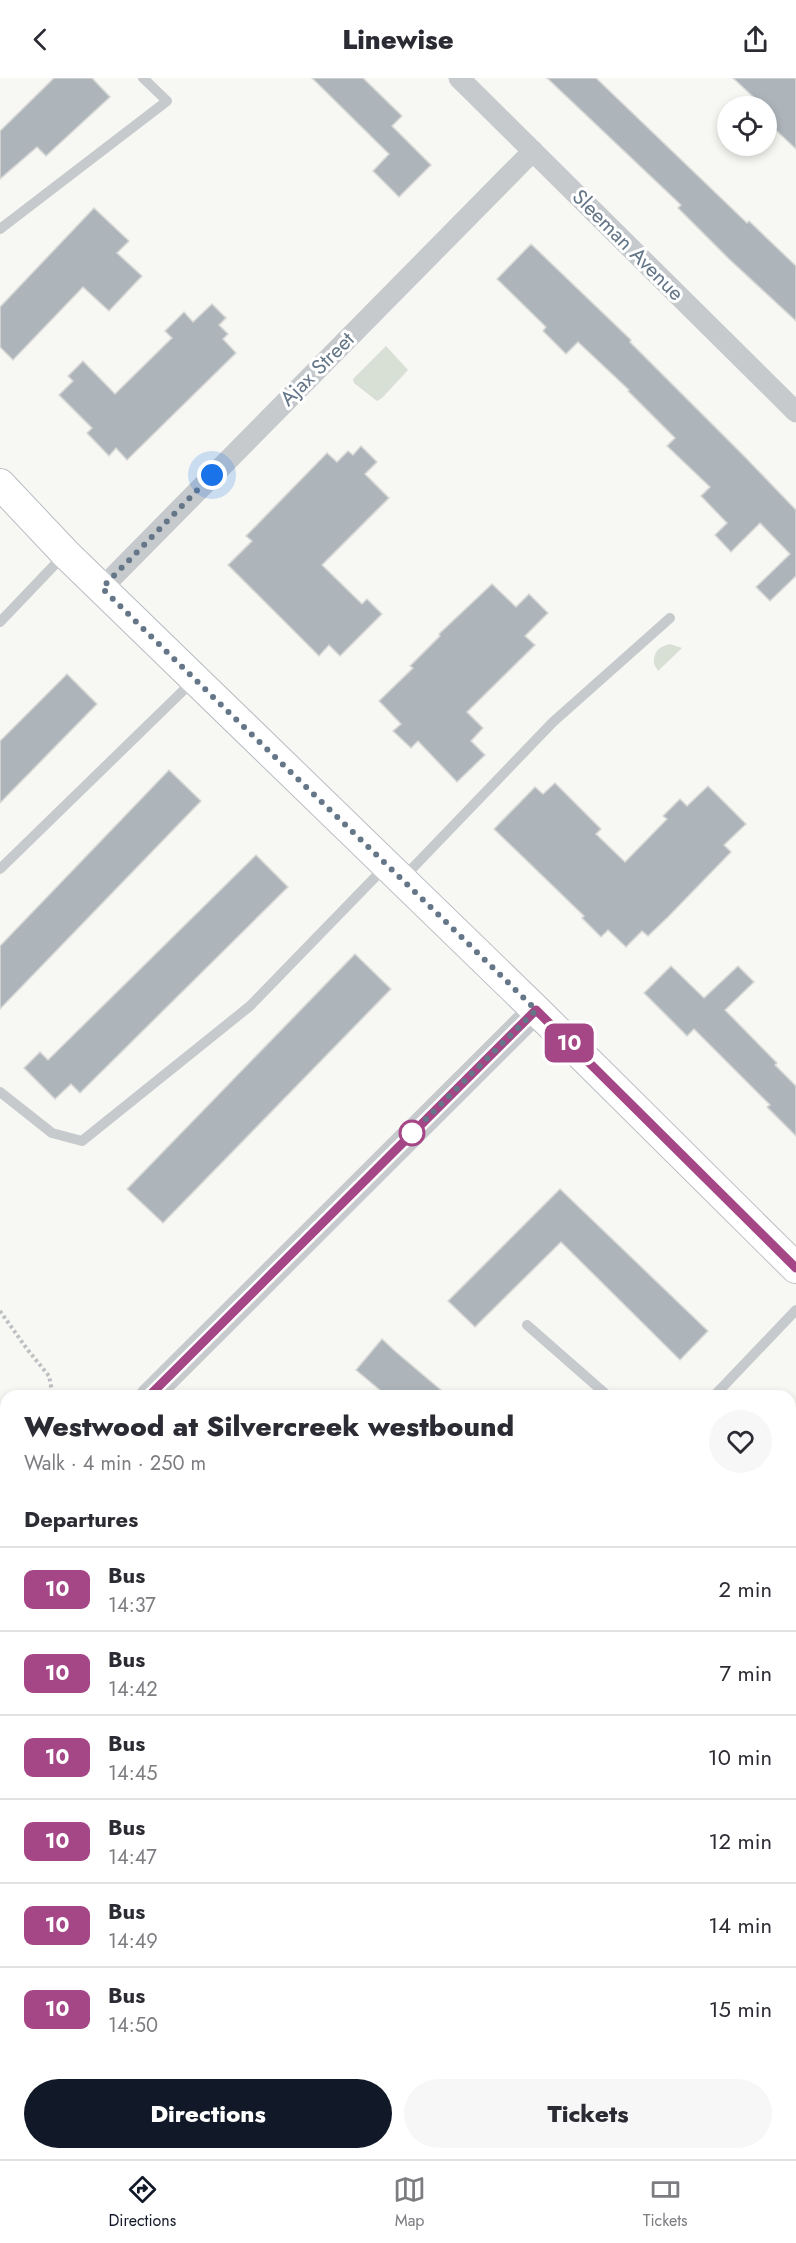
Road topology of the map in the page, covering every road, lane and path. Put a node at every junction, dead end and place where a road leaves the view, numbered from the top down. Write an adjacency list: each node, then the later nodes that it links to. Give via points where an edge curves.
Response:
1 (143, 78): 4 (lane, via 167,101)
2 (459, 78): 3 (street, Sleeman Avenue)
3 (533, 151): 5 (street, Sleeman Avenue); 8 (street, Ajax Street)
4 (0, 229)
5 (796, 412)
6 (0, 484): 7 (main road)
7 (66, 554): 8 (main road); 10 (lane)
8 (102, 588): 11 (main road)
9 (670, 618): 13 (lane)
10 (0, 622)
11 (195, 680): 12 (lane); 13 (main road)
12 (0, 869)
13 (394, 872): 14 (main road); 15 (lane, via 250,1006 82,1141 52,1133)
14 (536, 1010): 16 (main road); 21 (street)
15 (0, 1092)
16 (796, 1268)
17 (796, 1310): 23 (lane)
18 (0, 1311): 20 (path, via 49,1376)
19 (527, 1325): 22 (lane)
20 (52, 1390)
21 (155, 1390)
22 (601, 1390)
23 (720, 1390)

